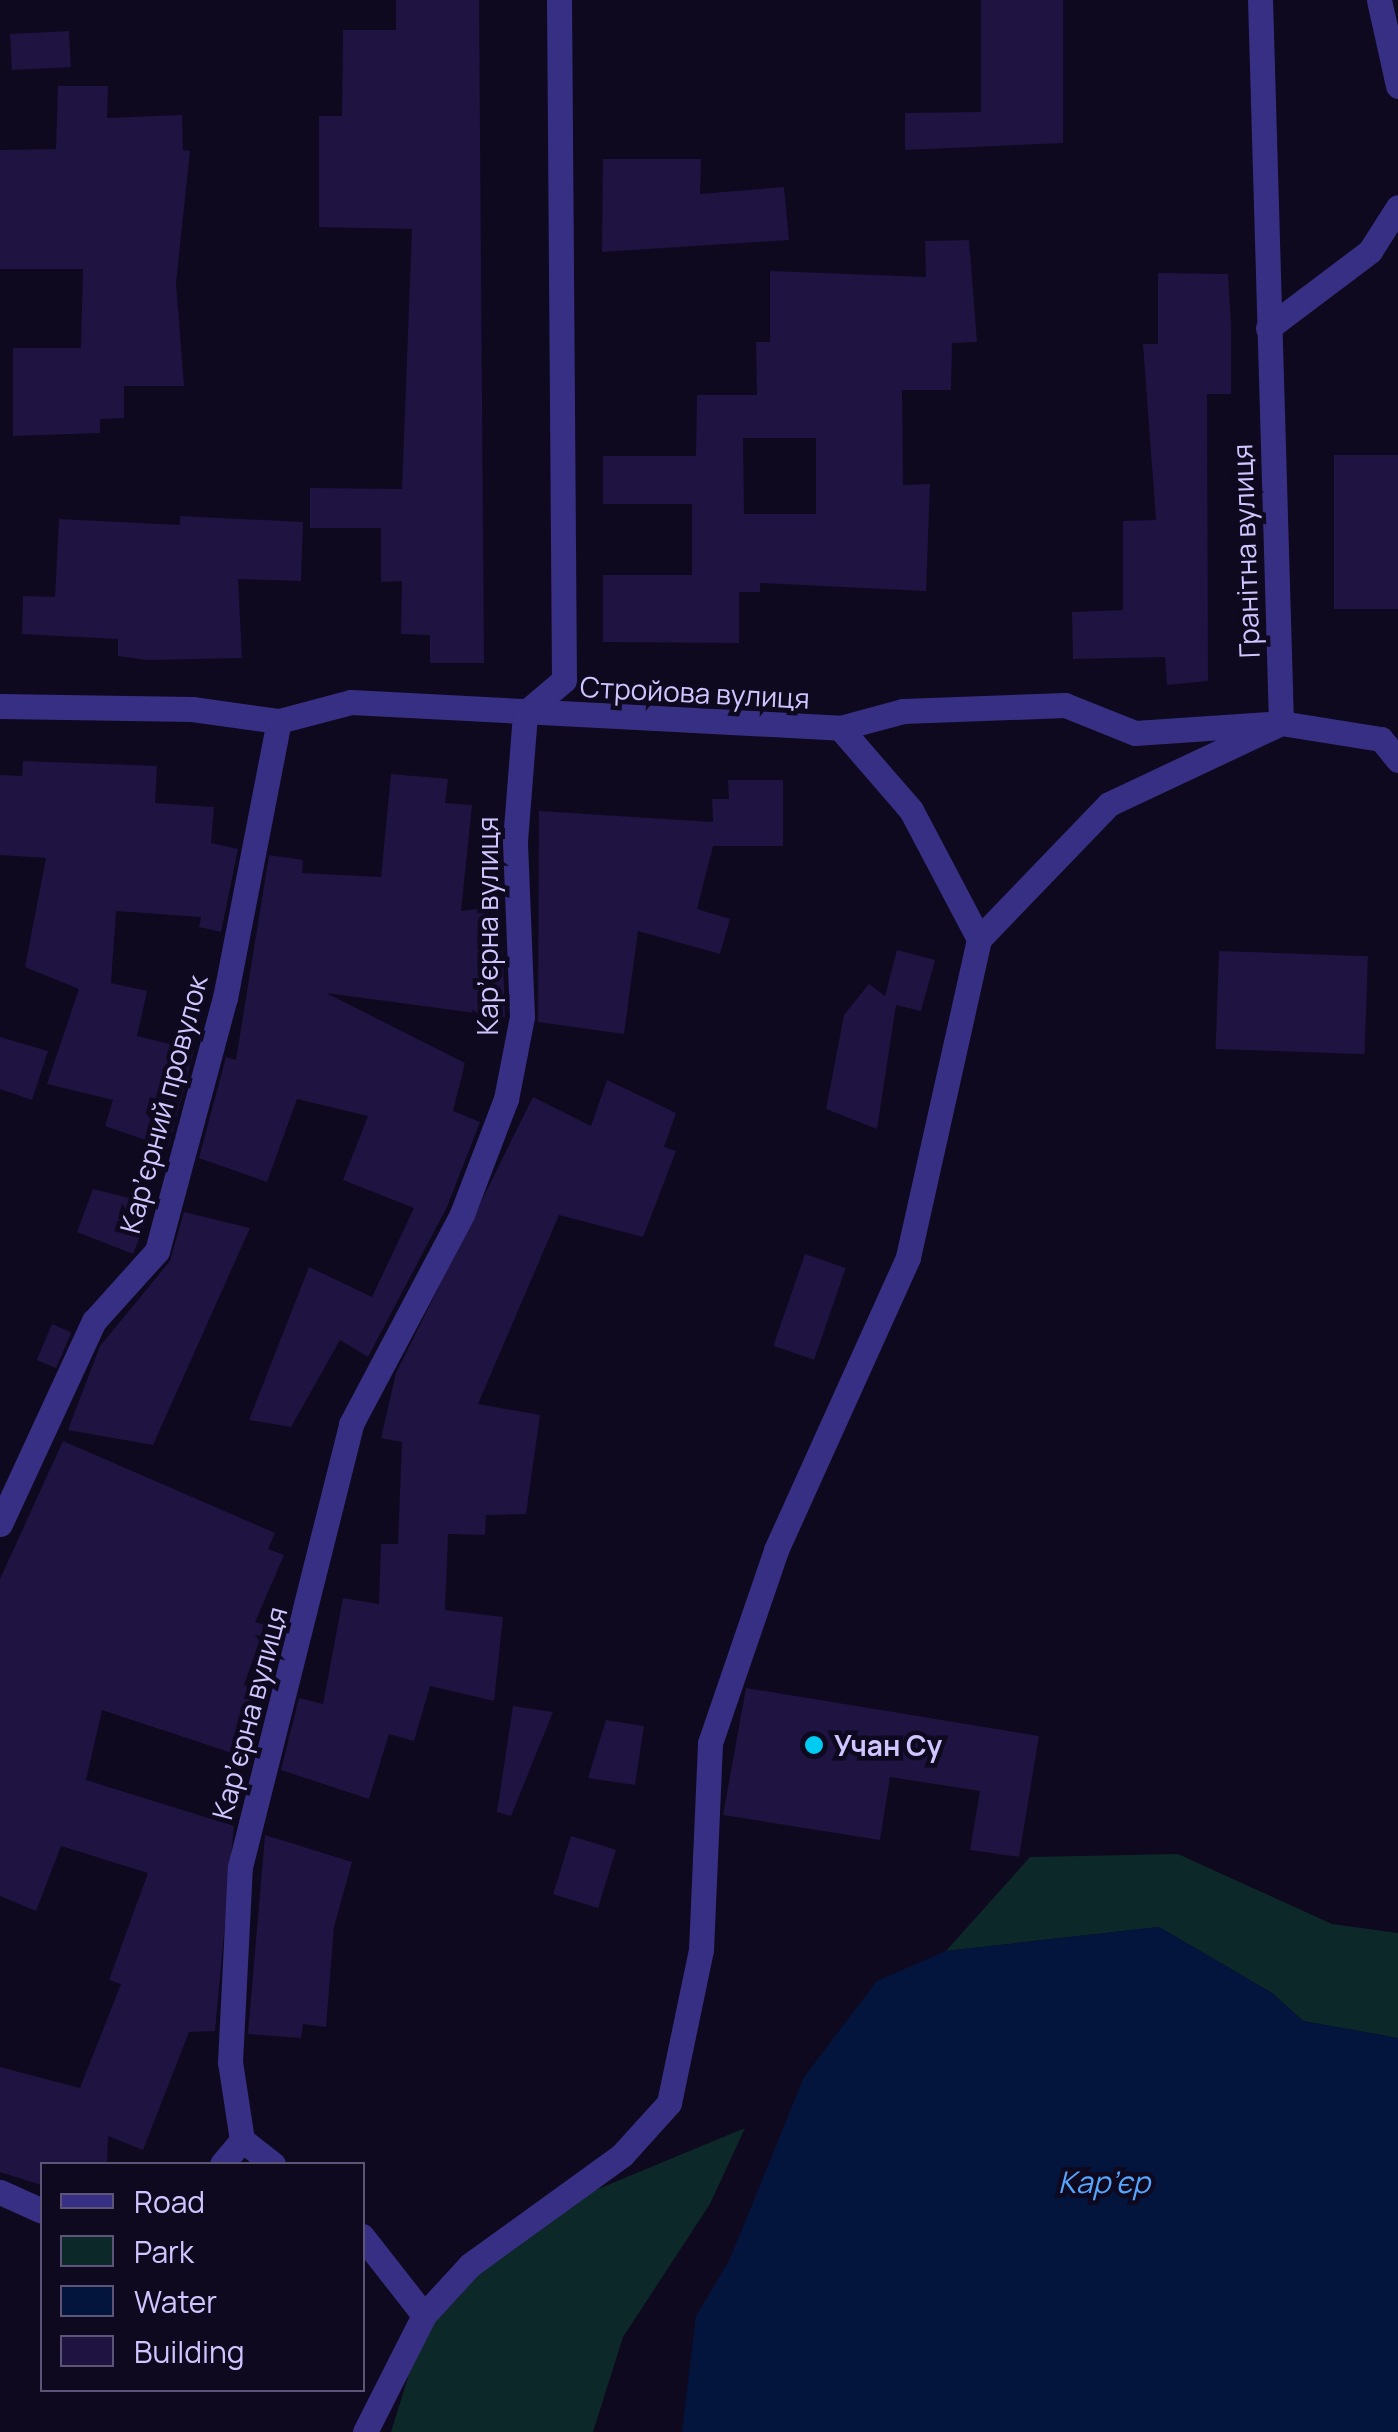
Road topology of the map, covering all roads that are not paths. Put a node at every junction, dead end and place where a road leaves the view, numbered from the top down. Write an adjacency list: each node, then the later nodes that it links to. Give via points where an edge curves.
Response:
1 (560, 0): 8 (street, via 564,680)
2 (1260, 0): 6 (street, Гранітна вулиця)
3 (1380, 0): 4 (street)
4 (1398, 86)
5 (1398, 207): 6 (street, via 1370,251)
6 (1268, 328): 10 (street, Гранітна вулиця)
7 (0, 706): 9 (street, Стройова вулиця, via 192,709)
8 (526, 713): 9 (street, Стройова вулиця, via 351,702); 11 (street, Стройова вулиця); 16 (street, Карʼєрна вулиця, via 515,840 522,1017 506,1099 462,1214 352,1424 240,1867 230,2008)
9 (279, 721): 15 (street, Карʼєрний провулок, via 225,998 157,1251 94,1321)
10 (1282, 723): 11 (street, Стройова вулиця, via 1136,733 1065,705 970,704); 12 (street, Стройова вулиця); 14 (street, via 1109,804)
11 (840, 728): 14 (street, via 911,810)
12 (1390, 732): 13 (street)
13 (1398, 760)
14 (979, 939): 22 (street, via 908,1257 776,1550 710,1744 701,1950 670,2103 622,2155 470,2265)
15 (0, 1524)
16 (242, 2140): 17 (street); 18 (street)
17 (224, 2162)
18 (270, 2162)
19 (0, 2192): 20 (street)
20 (40, 2209)
21 (365, 2240): 22 (street)
22 (424, 2315): 23 (street)
23 (364, 2432)

